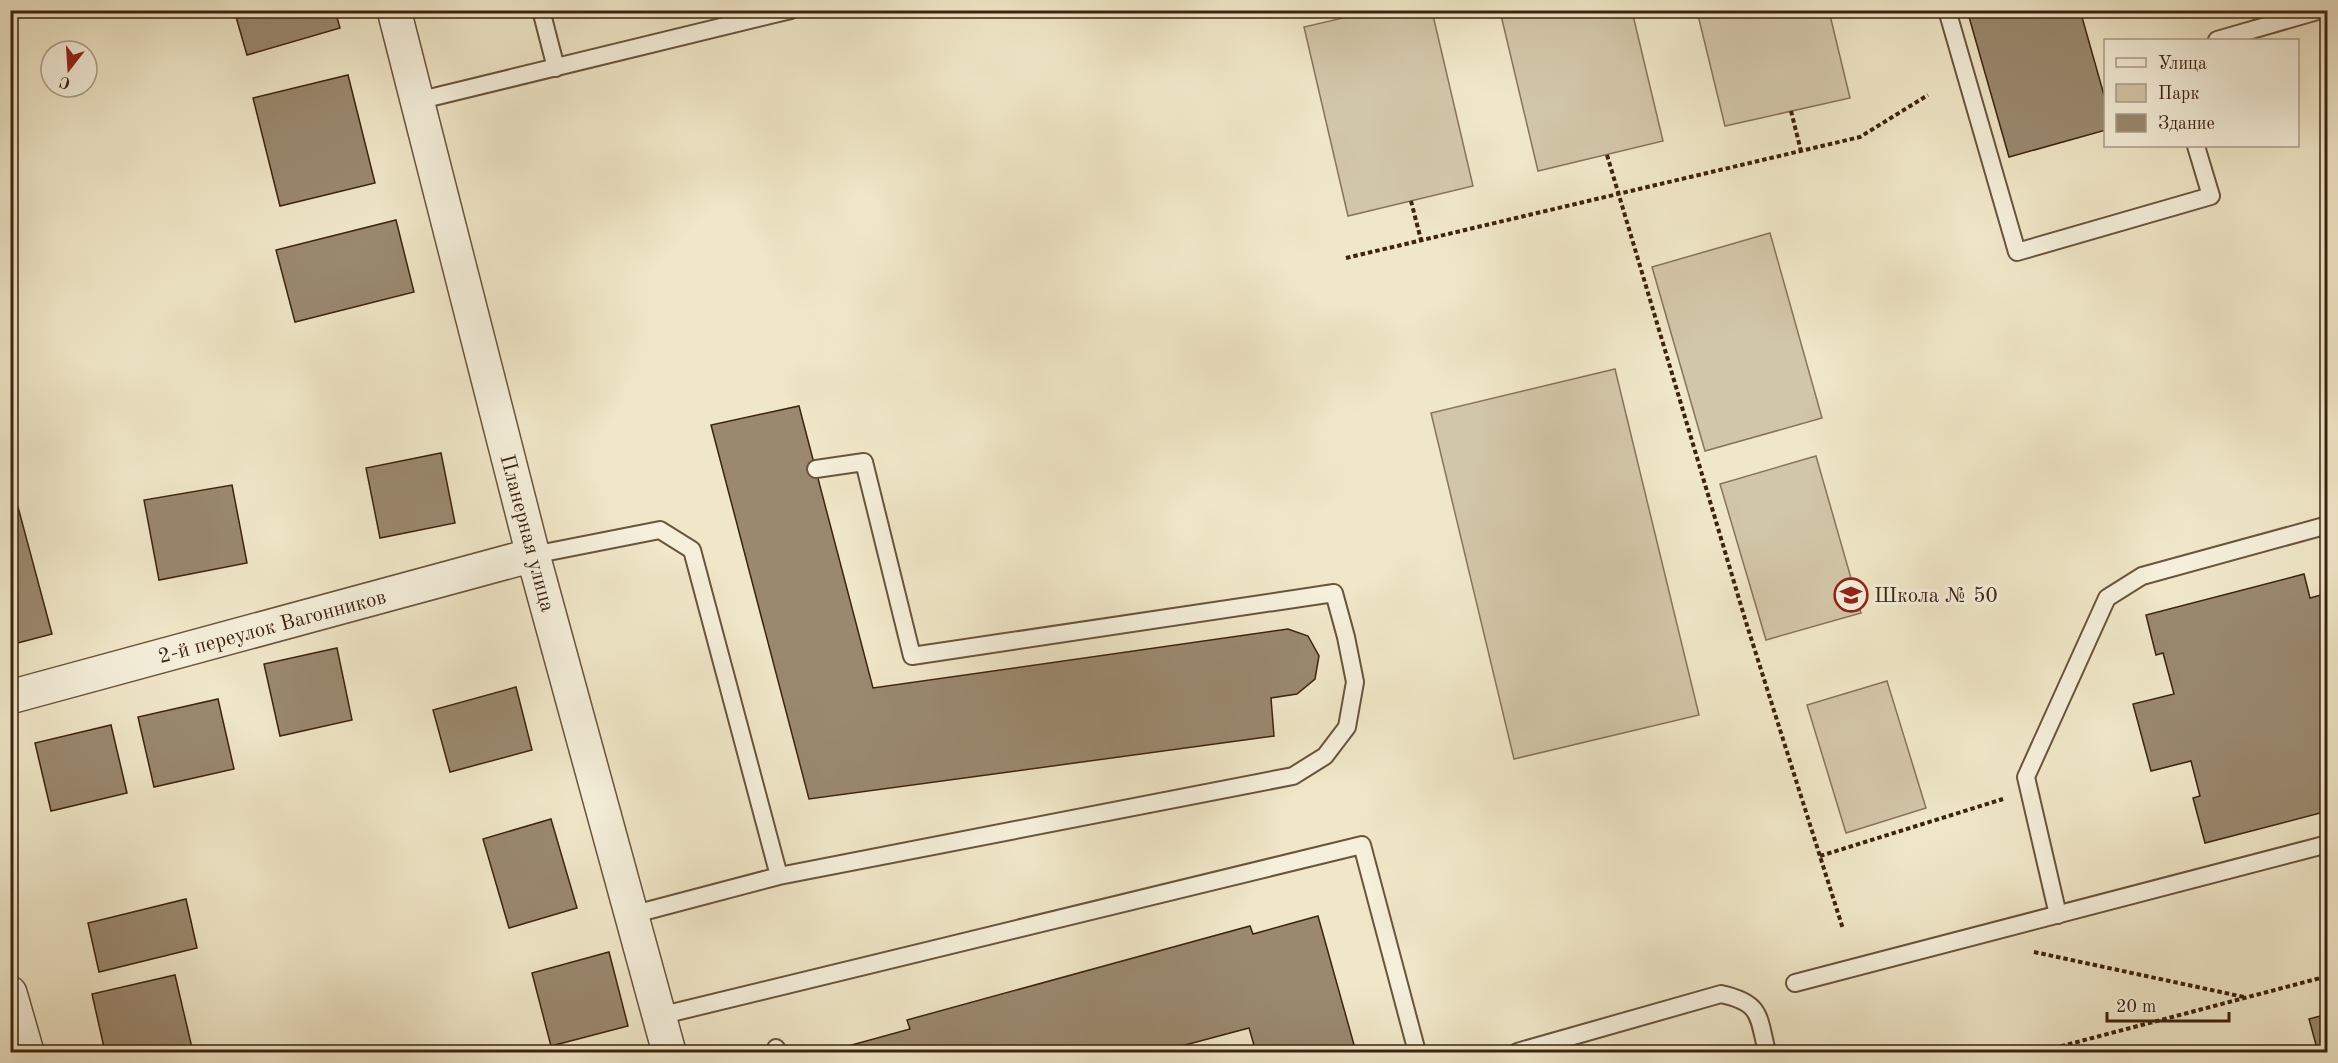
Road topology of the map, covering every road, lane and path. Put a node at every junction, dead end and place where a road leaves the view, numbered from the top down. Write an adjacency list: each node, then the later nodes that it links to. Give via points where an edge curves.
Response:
1 (394, 10): 9 (street, Планерная улица)
2 (541, 10): 7 (lane)
3 (791, 10): 7 (lane)
4 (1947, 10): 11 (lane, via 2017,252 2211,196)
5 (2321, 10): 6 (lane)
6 (2220, 39)
7 (556, 68): 9 (lane)
8 (1928, 95): 12 (path, via 1860,137)
9 (417, 100): 20 (street, Планерная улица)
10 (1791, 111): 12 (path)
11 (2196, 147)
12 (1802, 151): 14 (path)
13 (1607, 154): 14 (path)
14 (1618, 193): 16 (path); 24 (path)
15 (1411, 201): 16 (path)
16 (1421, 240): 17 (path)
17 (1346, 258)
18 (816, 469): 25 (lane, via 864,462 912,656 1334,593 1355,682 1347,727 1325,756 1293,776)
19 (2328, 525): 22 (lane, via 2142,576 2107,598 2025,777)
20 (533, 555): 21 (street, 2-й переулок Вагонников); 25 (lane, via 660,530 692,550); 26 (street, Планерная улица)
21 (10, 697)
22 (2029, 791): 24 (path); 27 (lane)
23 (2328, 844): 27 (lane)
24 (1820, 856): 28 (path)
25 (779, 876): 26 (lane)
26 (632, 915): 34 (street, Планерная улица)
27 (2058, 915): 31 (lane)
28 (1844, 929)
29 (2023, 950): 33 (path)
30 (2328, 976): 33 (path)
31 (1795, 983)
32 (10, 993): 35 (street)
33 (2245, 997): 40 (path)
34 (659, 1016): 36 (street, Планерная улица); 37 (lane, via 1362,845)
35 (27, 1053)
36 (669, 1053)
37 (1417, 1053)
38 (1517, 1053): 39 (lane, via 1721,994 1742,999 1757,1011)
39 (1767, 1053)
40 (2039, 1053)

